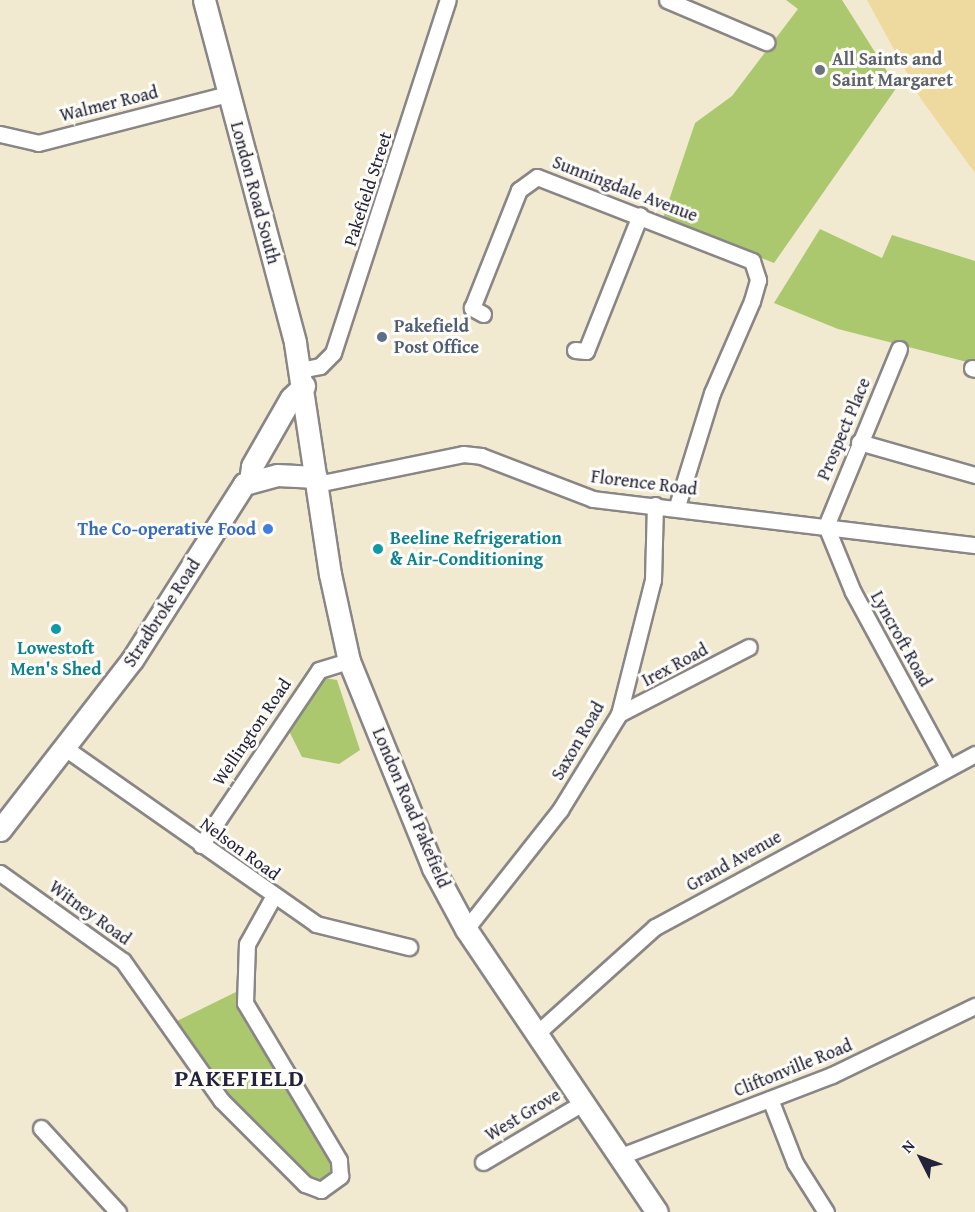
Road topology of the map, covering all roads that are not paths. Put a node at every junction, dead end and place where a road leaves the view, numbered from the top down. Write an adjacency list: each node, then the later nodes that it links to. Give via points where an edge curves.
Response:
1 (204, 0): 5 (main road, London Road South)
2 (448, 0): 11 (street, Pakefield Street, via 333,353)
3 (667, 0): 4 (street)
4 (766, 42)
5 (228, 94): 6 (street, Walmer Road, via 38,143); 11 (main road, London Road South)
6 (0, 134)
7 (640, 215): 8 (street, Sunningdale Avenue, via 547,177 527,181); 10 (street); 17 (street, Sunningdale Avenue, via 743,255 752,261 758,280 681,481)
8 (471, 309)
9 (899, 349): 12 (street, Prospect Place)
10 (586, 354)
11 (302, 378): 14 (main road, Stradbroke Road, via 252,466); 15 (main road, London Road Pakefield)
12 (859, 442): 13 (street); 18 (street, Prospect Place)
13 (975, 475)
14 (250, 481): 15 (main road); 23 (main road, Stradbroke Road, via 231,502 132,660)
15 (317, 481): 16 (street, Florence Road, via 463,454 482,456 593,499); 21 (main road, London Road Pakefield)
16 (655, 505): 17 (street, Florence Road); 22 (street, Saxon Road, via 653,580)
17 (676, 506): 18 (street, Florence Road)
18 (826, 526): 19 (street, Florence Road); 25 (street, Lyncroft Road, via 853,592)
19 (975, 545)
20 (749, 647): 22 (street, Irex Road)
21 (349, 662): 27 (street, Wellington Road, via 319,670); 30 (main road, London Road Pakefield, via 433,868)
22 (619, 714): 30 (street, Saxon Road, via 560,810)
23 (65, 748): 26 (main road, Stradbroke Road); 27 (street, Nelson Road)
24 (975, 753): 25 (street, Grand Avenue)
25 (948, 767): 33 (street, Grand Avenue, via 655,927)
26 (0, 830)
27 (201, 845): 29 (street, Nelson Road)
28 (0, 873): 29 (street, Witney Road, via 123,961 221,1100 305,1184 321,1190 340,1176 339,1160 245,1003 247,944)
29 (273, 897): 31 (street, Nelson Road, via 341,934)
30 (466, 929): 33 (main road, London Road Pakefield)
31 (409, 947)
32 (975, 1005): 34 (street, Cliftonville Road, via 885,1051)
33 (535, 1035): 35 (main road, London Road Pakefield)
34 (771, 1099): 37 (street, Cliftonville Road); 41 (street, via 795,1163)
35 (584, 1102): 37 (main road, London Road Pakefield); 38 (street, West Grove)
36 (41, 1128): 39 (street)
37 (621, 1156): 40 (main road, London Road Pakefield)
38 (483, 1162)
39 (118, 1212)
40 (657, 1212)
41 (826, 1212)

